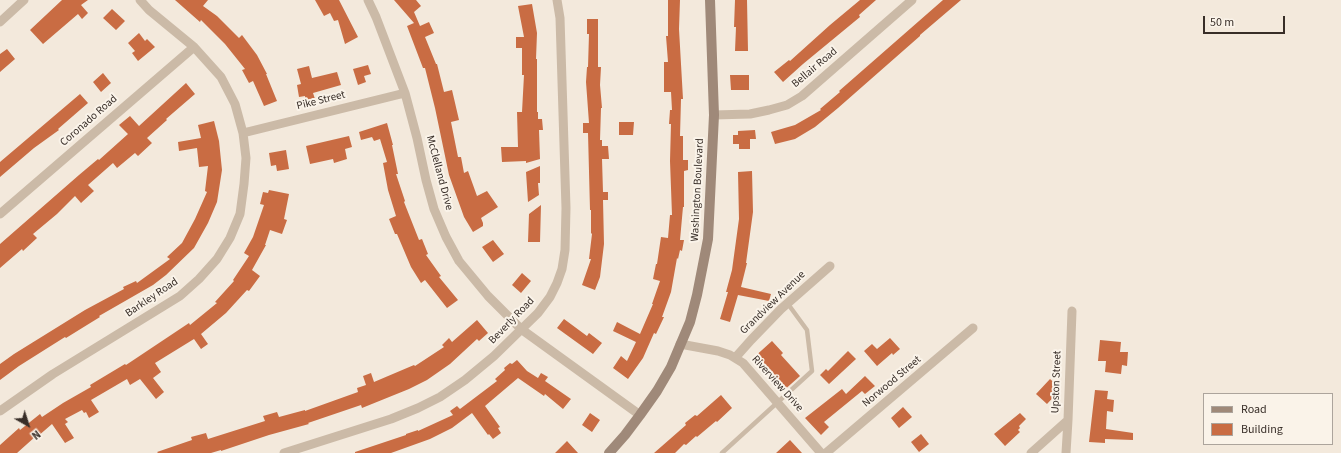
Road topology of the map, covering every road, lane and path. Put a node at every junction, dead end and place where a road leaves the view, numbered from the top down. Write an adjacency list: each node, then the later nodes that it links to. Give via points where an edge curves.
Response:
1 (24, 0): 7 (street)
2 (140, 0): 8 (street, Barkley Road)
3 (368, 0): 9 (street, McClelland Drive)
4 (557, 0): 17 (street, Beverly Road, via 560,18 565,250 562,269 550,297)
5 (710, 0): 10 (street, Washington Boulevard)
6 (912, 0): 10 (street, Bellair Road, via 802,96 787,105 750,114)
7 (0, 22)
8 (194, 47): 11 (street, Barkley Road, via 221,78 235,104); 12 (street, Coronado Road)
9 (405, 93): 11 (street, Pike Street); 17 (street, McClelland Drive, via 434,209 446,237 459,261)
10 (714, 115): 18 (street, Washington Boulevard, via 708,239 690,322)
11 (243, 133): 21 (street, Barkley Road, via 246,158 240,214 230,238 217,259 180,296 53,374)
12 (0, 214)
13 (830, 266): 14 (street, Grandview Avenue)
14 (788, 304): 19 (street, Grandview Avenue); 20 (lane, via 807,330 812,371)
15 (1072, 311): 23 (street, Upston Street)
16 (973, 328): 28 (street, Norwood Street)
17 (521, 330): 22 (street, McClelland Drive); 24 (street, Beverly Road, via 465,380 440,397 391,419)
18 (680, 344): 19 (street, Riverview Drive, via 718,351); 22 (street, Washington Boulevard, via 671,367)
19 (735, 358): 20 (street, Riverview Drive, via 743,363)
20 (777, 402): 26 (lane); 27 (street, Riverview Drive)
21 (0, 411)
22 (640, 415): 25 (street, Washington Boulevard)
23 (1068, 420): 29 (street); 30 (street, Upston Street)
24 (284, 453)
25 (610, 453)
26 (722, 453)
27 (821, 453)
28 (826, 453)
29 (1031, 453)
30 (1066, 453)

